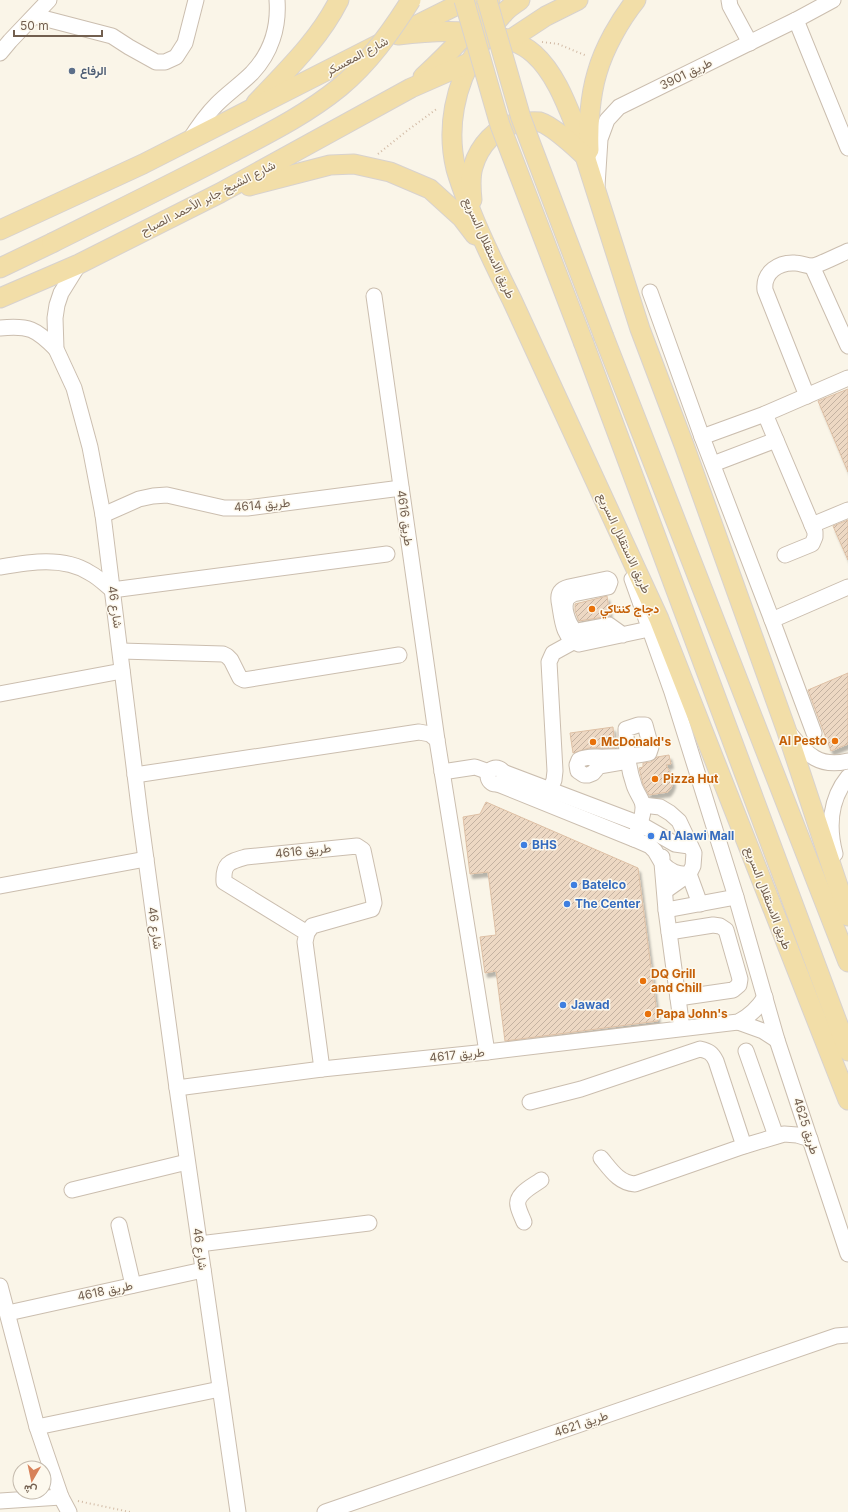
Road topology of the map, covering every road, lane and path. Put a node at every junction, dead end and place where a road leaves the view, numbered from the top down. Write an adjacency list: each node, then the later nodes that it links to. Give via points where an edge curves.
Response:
1 (49, 0): 15 (street)
2 (196, 0): 15 (street, via 185,43 176,58 165,62 156,62 112,36)
3 (277, 0): 29 (street, via 278,17 274,37 265,56 252,73 216,104)
4 (340, 0): 28 (main road, via 316,38)
5 (411, 0): 40 (main road, bridge, via 367,60 340,87 311,108 192,174)
6 (465, 0): 14 (main road, شارع المعسكر); 107 (main road, bridge, via 500,125)
7 (487, 0): 100 (main road, bridge, via 521,118)
8 (490, 0): 18 (main road)
9 (520, 0): 18 (main road, طريق الاستقلال السريع)
10 (578, 0): 16 (main road)
11 (636, 0): 24 (main road, via 624,15)
12 (729, 0): 22 (street)
13 (833, 0): 17 (street, طريق 3901)
14 (440, 5): 18 (main road); 19 (main road, شارع المعسكر)
15 (35, 16): 20 (street)
16 (546, 16): 18 (main road, via 504,28); 21 (main road)
17 (796, 20): 22 (street, طريق 3901); 30 (street)
18 (481, 29): 19 (main road); 21 (main road); 25 (main road, طريق الاستقلال السريع); 26 (main road, via 451,50)
19 (398, 35): 28 (main road, شارع المعسكر)
20 (5, 38): 23 (street)
21 (516, 43): 24 (path, via 551,42); 25 (main road); 32 (main road, via 533,53 550,73 568,108)
22 (750, 43): 32 (street, طريق 3901, via 619,107 607,120)
23 (0, 54)
24 (601, 62): 32 (main road, via 590,114 588,137)
25 (469, 63): 26 (main road); 34 (main road, طريق الاستقلال السريع, via 458,88 452,126 456,167)
26 (411, 88): 33 (main road, شارع الشيخ جابر الأحمد الصباح)
27 (438, 108): 31 (path)
28 (248, 112): 29 (main road)
29 (187, 143): 35 (main road)
30 (848, 148)
31 (364, 166): 33 (main road, via 330,165); 37 (main road, via 390,172 430,189 462,218)
32 (591, 174): 34 (main road, via 555,131 540,122 508,124 485,142 473,168 471,182); 73 (main road, via 640,329)
33 (220, 193): 38 (main road, شارع الشيخ جابر الأحمد الصباح)
34 (474, 218): 37 (main road, طريق الاستقلال السريع)
35 (0, 230)
36 (848, 251): 39 (street)
37 (488, 252): 59 (main road, طريق الاستقلال السريع)
38 (79, 264): 41 (main road, شارع الشيخ جابر الأحمد الصباح); 48 (street, شارع 46, via 57,305)
39 (812, 266): 47 (street); 50 (street, via 796,263 777,265 769,273 765,285)
40 (0, 268)
41 (50, 275): 44 (main road, شارع الشيخ جابر الأحمد الصباح); 45 (street, via 37,289)
42 (650, 292): 52 (street)
43 (374, 296): 55 (street, طريق 4616)
44 (0, 298)
45 (0, 308)
46 (0, 328): 48 (street, شارع 46, via 28,328 41,335)
47 (848, 346)
48 (56, 349): 57 (street, شارع 46, via 74,388 88,439)
49 (848, 378): 50 (street)
50 (807, 396): 51 (street)
51 (765, 414): 52 (street); 53 (street)
52 (702, 437): 54 (street)
53 (776, 440): 54 (street); 58 (street)
54 (713, 464): 65 (street)
55 (401, 488): 57 (street, طريق 4614, via 247,508 224,508 167,495 153,496 139,499); 75 (street, طريق 4616)
56 (848, 510): 58 (street)
57 (103, 515): 64 (street, شارع 46)
58 (812, 525): 61 (street, via 815,537 812,544)
59 (624, 542): 66 (street, طريق 4625, via 626,561); 111 (main road, طريق الاستقلال السريع, via 659,619)
60 (387, 554): 64 (street)
61 (785, 556)
62 (0, 568): 64 (street, via 53,562 75,565 90,572)
63 (848, 587): 65 (street)
64 (112, 590): 69 (street, شارع 46)
65 (772, 620): 74 (street)
66 (649, 629): 67 (street); 94 (street, طريق 4625, via 672,692)
67 (623, 635): 68 (street, via 579,644); 68 (street, via 609,625 577,631 570,625 565,605 569,596 608,587 610,582 607,580 564,588 560,592 558,596 566,633)
68 (572, 642): 82 (street, via 553,653 549,662 555,771)
69 (121, 651): 70 (street, via 223,654 244,680); 71 (street, شارع 46)
70 (398, 655)
71 (122, 671): 72 (street); 79 (street, شارع 46)
72 (0, 694)
73 (786, 729): 77 (street, via 812,757 829,763); 97 (main road)
74 (814, 733)
75 (436, 740): 78 (street, طريق 4616); 79 (street, via 430,734 419,732)
76 (628, 758): 84 (street, via 634,787)
77 (848, 761)
78 (442, 772): 81 (street, via 476,767); 108 (street, طريق 4616)
79 (135, 775): 88 (street, شارع 46)
80 (848, 777): 93 (street, via 836,796 831,829 835,853)
81 (529, 789): 82 (street); 83 (street)
82 (550, 790): 83 (street)
83 (565, 803): 85 (street); 86 (street)
84 (643, 805): 85 (street); 87 (street, via 660,807 679,821 684,830)
85 (640, 824): 86 (street); 87 (street)
86 (634, 839): 89 (street, via 650,846)
87 (682, 845): 89 (street, via 665,848 661,858); 90 (street, via 694,857)
88 (146, 860): 91 (street); 110 (street, شارع 46)
89 (662, 864): 90 (street, via 677,874); 92 (street)
90 (689, 874): 92 (street); 95 (street)
91 (0, 886)
92 (665, 891): 96 (street)
93 (848, 893)
94 (736, 897): 95 (street); 101 (street, طريق 4625)
95 (700, 904): 96 (street)
96 (666, 910): 99 (street)
97 (848, 916)
98 (307, 932): 98 (street, طريق 4616, via 312,926 372,909 374,897 361,847 246,857 231,861 223,872 224,882); 109 (street, via 305,942)
99 (669, 932): 102 (street); 102 (street, via 713,925 723,928 726,930 740,979 739,985 733,990)
100 (848, 962)
101 (765, 997): 103 (street, طريق 4617, via 756,1010); 105 (street, طريق 4625)
102 (678, 998): 104 (street)
103 (738, 1022): 104 (street, طريق 4617); 105 (street, طريق 4617, via 763,1031)
104 (682, 1028): 108 (street, طريق 4617)
105 (777, 1040): 113 (street, طريق 4625)
106 (746, 1051): 114 (street)
107 (848, 1051)
108 (487, 1052): 109 (street, طريق 4617)
109 (322, 1069): 110 (street, طريق 4617)
110 (177, 1088): 118 (street, شارع 46)
111 (848, 1100)
112 (530, 1102): 116 (street, via 581,1089 700,1049 707,1050 713,1054 716,1061)
113 (801, 1109): 114 (street, via 794,1123); 115 (street, طريق 4625)
114 (780, 1135): 115 (street, via 797,1135); 116 (street)
115 (810, 1139): 125 (street, طريق 4625)
116 (744, 1146): 117 (street, via 635,1184 622,1181)
117 (601, 1158)
118 (187, 1162): 120 (street); 124 (street, شارع 46)
119 (541, 1180): 121 (street, via 518,1200)
120 (72, 1190)
121 (524, 1222)
122 (368, 1223): 124 (street)
123 (119, 1225): 127 (street)
124 (199, 1244): 126 (street, شارع 46)
125 (848, 1254)
126 (203, 1270): 127 (street, طريق 4618); 132 (street, شارع 46)
127 (133, 1285): 129 (street, طريق 4618)
128 (0, 1286): 129 (street)
129 (8, 1313): 133 (street)
130 (848, 1327): 131 (street, طريق 4621)
131 (842, 1336): 139 (street, طريق 4621)
132 (220, 1389): 133 (street); 138 (street, شارع 46)
133 (37, 1427): 134 (street)
134 (62, 1497): 135 (street); 136 (street); 137 (path)
135 (0, 1501)
136 (69, 1512)
137 (130, 1512)
138 (238, 1512)
139 (325, 1512)

